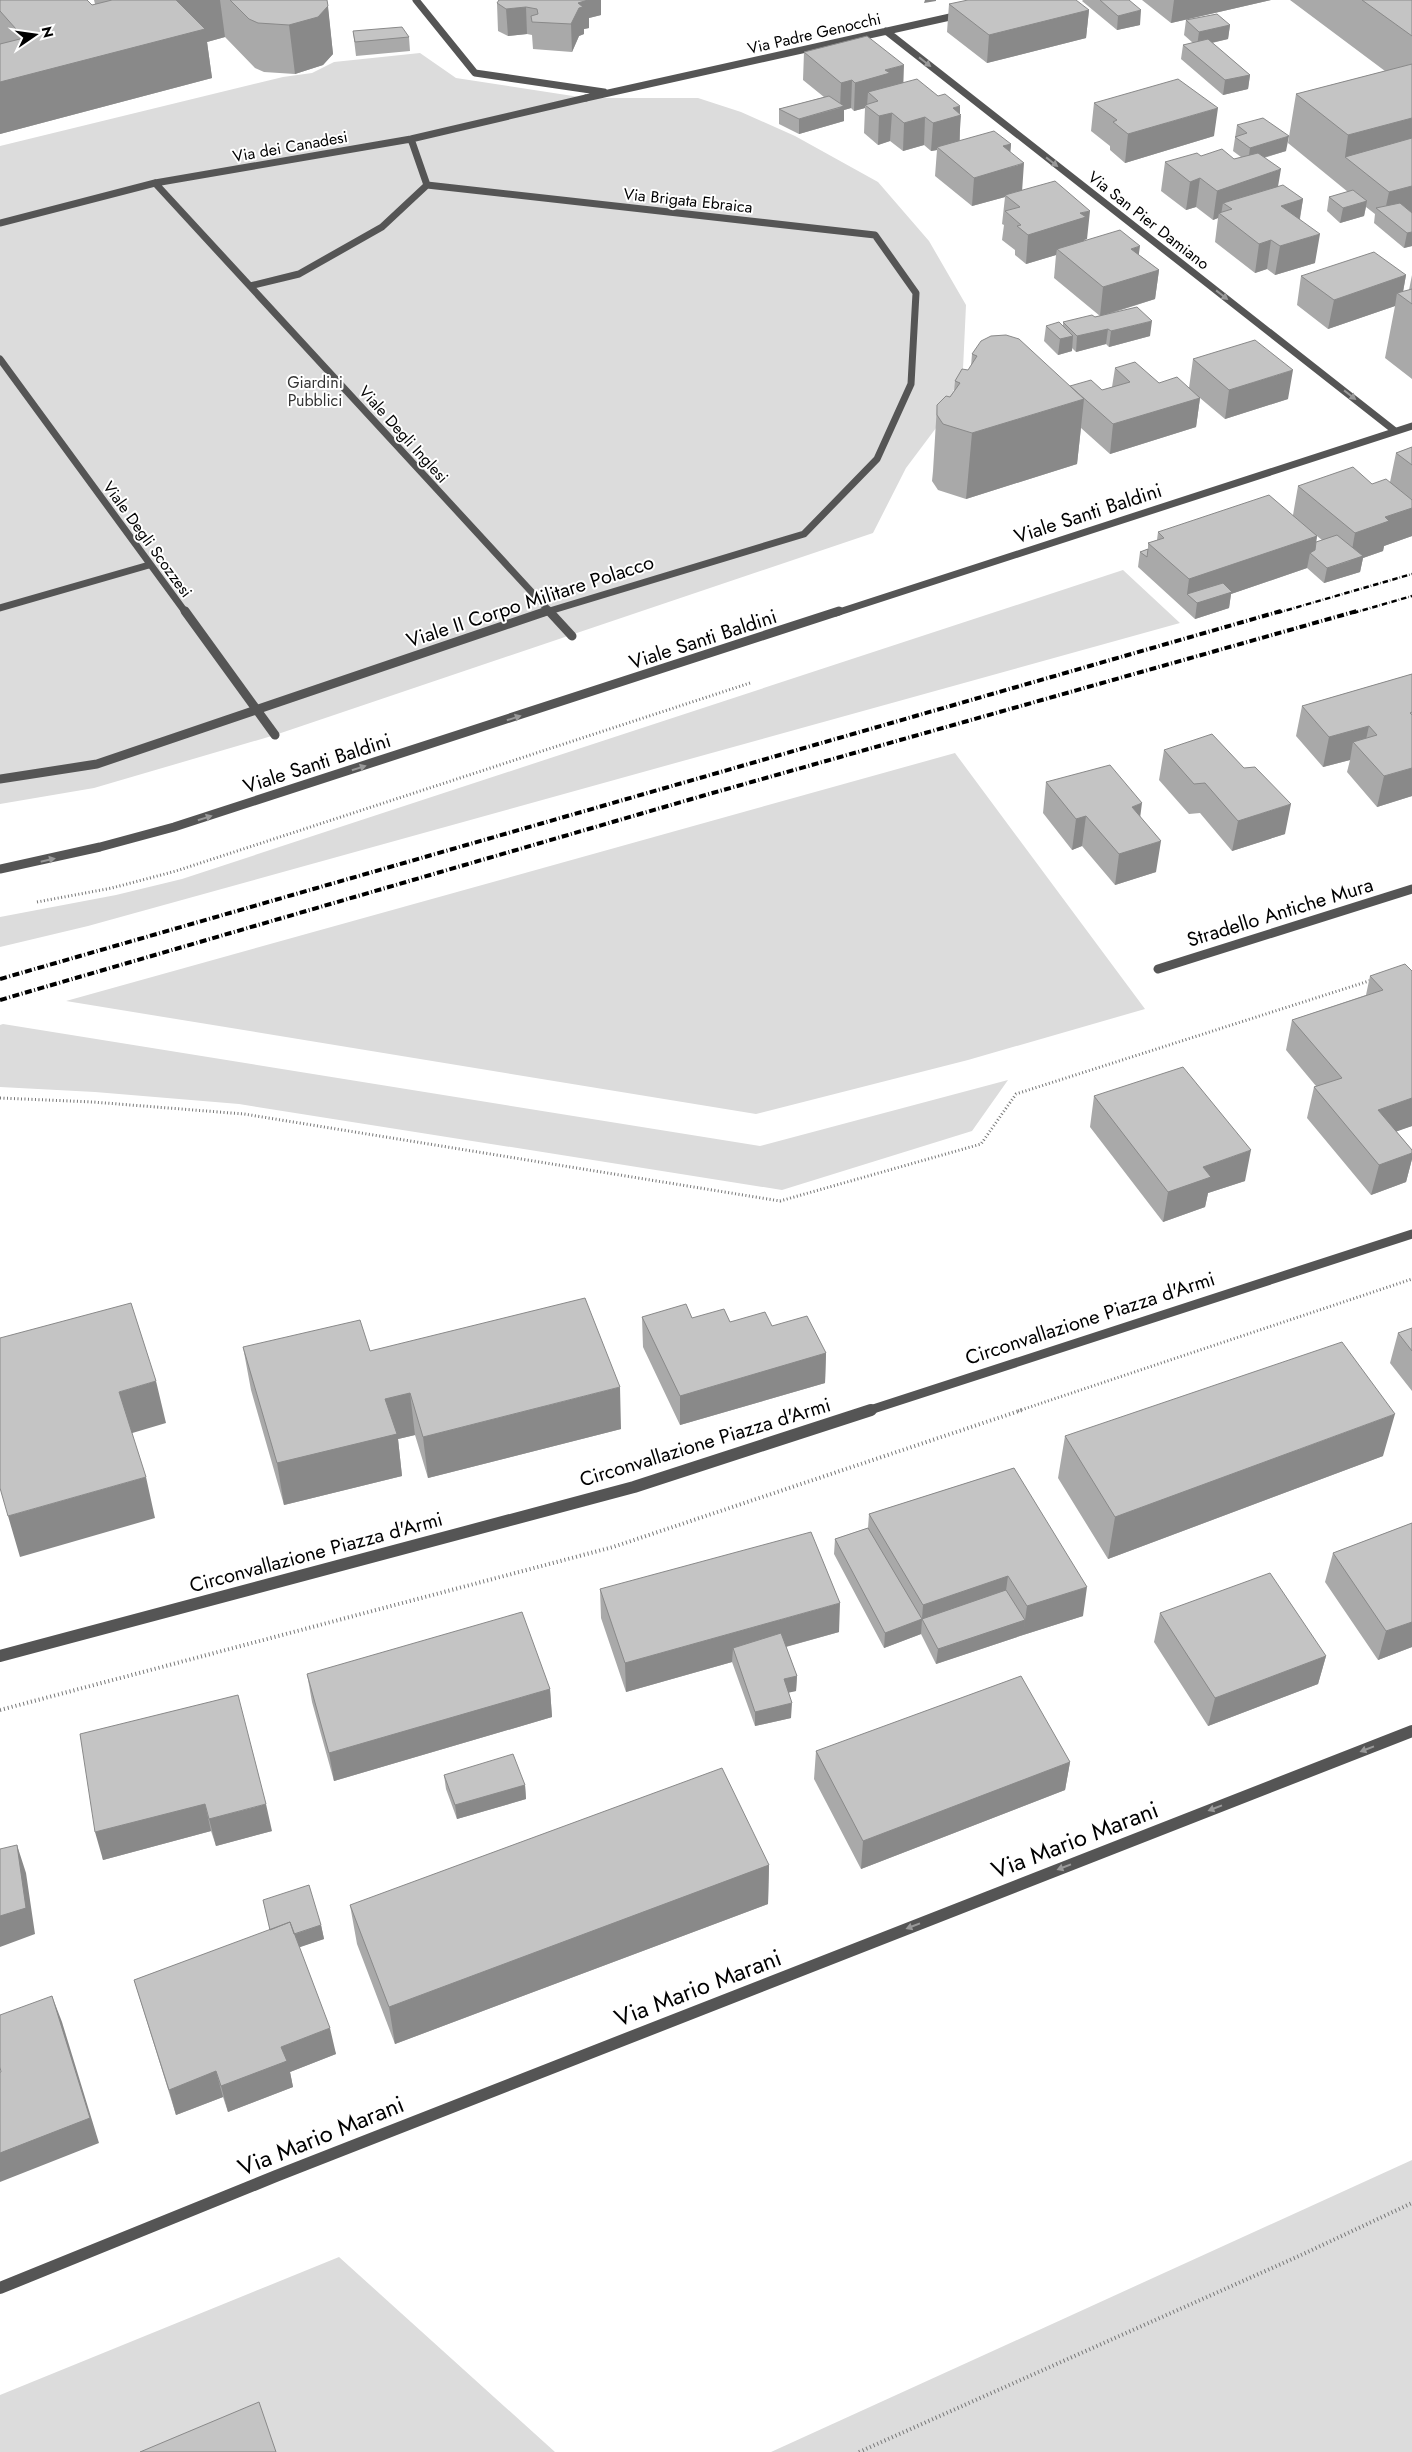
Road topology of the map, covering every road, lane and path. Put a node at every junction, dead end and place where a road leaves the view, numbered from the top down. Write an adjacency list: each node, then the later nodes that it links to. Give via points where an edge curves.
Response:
1 (416, 0): 4 (street, Via Padre Genocchi, via 475,73)
2 (969, 13): 3 (street, Via Padre Genocchi)
3 (886, 32): 4 (street, Via Padre Genocchi); 16 (street, Via San Pier Damiano, one-way to 16)
4 (610, 93): 5 (street, Via Padre Genocchi)
5 (586, 98): 6 (street, Via dei Canadesi)
6 (411, 139): 7 (street, Via dei Canadesi); 8 (street)
7 (155, 183): 9 (street, Via dei Canadesi); 10 (street, Viale Degli Inglesi)
8 (427, 185): 10 (street, via 382,227 299,274); 11 (street, Via Brigata Ebraica, via 875,235)
9 (0, 223)
10 (250, 286): 19 (street, Viale Degli Inglesi)
11 (916, 293): 19 (street, Viale II Corpo Militare Polacco, via 911,384 877,459 804,534)
12 (0, 359): 14 (street, Viale Degli Scozzesi)
13 (0, 372): 14 (street)
14 (9, 372): 17 (street, Viale Degli Scozzesi)
15 (1412, 426): 16 (street, Viale Santi Baldini)
16 (1395, 431): 24 (street, Viale Santi Baldini, one-way to 16, via 174,828)
17 (149, 565): 18 (street); 21 (street, Viale Degli Scozzesi)
18 (0, 608)
19 (548, 611): 20 (street, Viale Degli Inglesi); 21 (street, Viale II Corpo Militare Polacco)
20 (572, 636)
21 (257, 711): 22 (street, Viale Degli Scozzesi); 23 (street, Viale II Corpo Militare Polacco, via 97,764)
22 (275, 735)
23 (0, 779)
24 (0, 869)
25 (1412, 890): 26 (street, Stradello Antiche Mura)
26 (1158, 968)
27 (1374, 979): 28 (path, via 1016,1094 981,1144 780,1202 244,1114)
28 (0, 1098)
29 (1412, 1234): 30 (street, Circonvallazione Piazza d'Armi, via 634,1487)
30 (0, 1656)
31 (1412, 1731): 33 (street, Via Mario Marani, one-way to 33, via 276,2176)
32 (1412, 2203): 34 (path)
33 (0, 2288)
34 (859, 2452)

